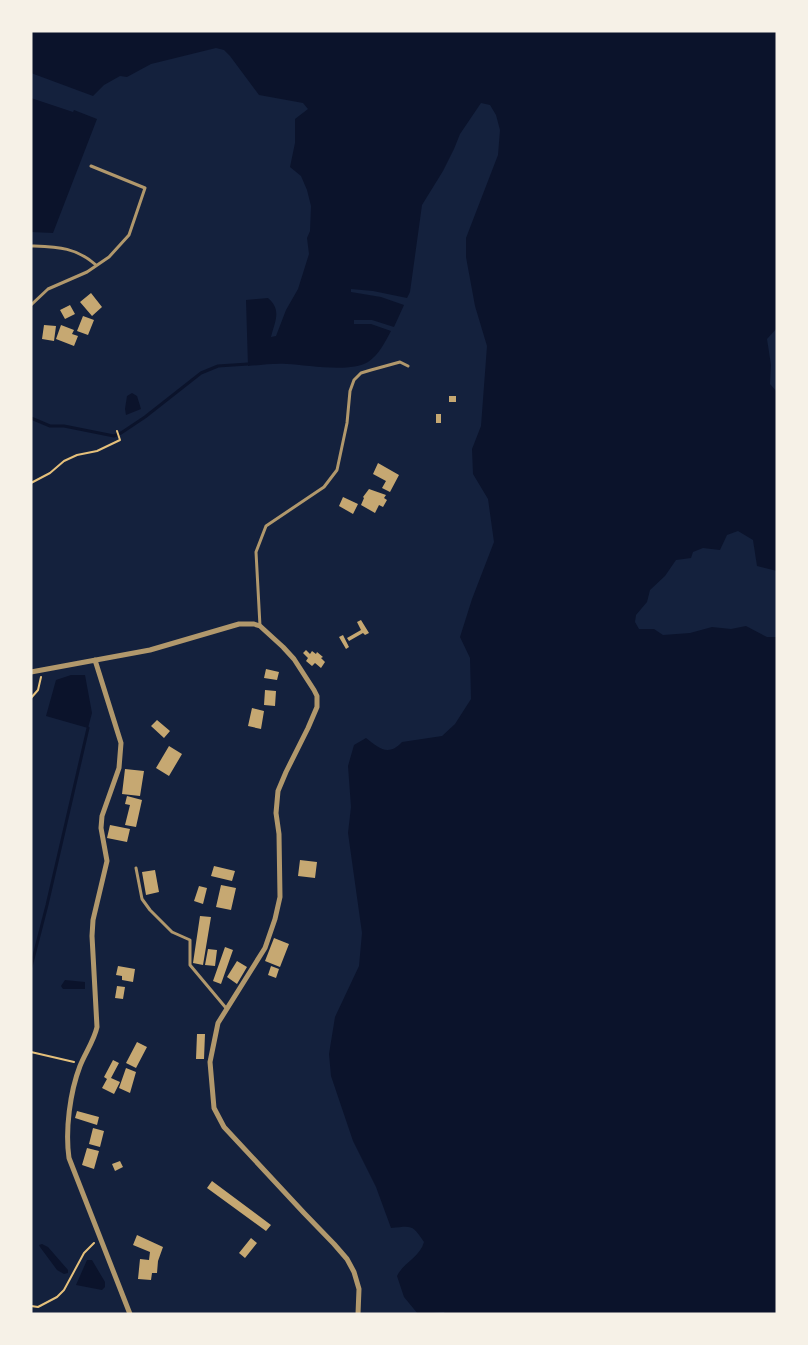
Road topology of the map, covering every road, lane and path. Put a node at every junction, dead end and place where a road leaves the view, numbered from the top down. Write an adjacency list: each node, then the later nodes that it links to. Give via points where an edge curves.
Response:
1 (91, 166): 3 (lane, via 145,188 129,235 110,257)
2 (31, 246): 3 (lane, via 63,247)
3 (96, 266): 4 (lane, via 48,289)
4 (31, 305)
5 (408, 366): 8 (lane, via 400,362 361,374 354,380 337,470 324,487 266,526 256,552)
6 (117, 431): 7 (path, via 120,440 64,461)
7 (31, 483)
8 (260, 626): 9 (street, via 239,624 150,650); 14 (street, via 294,659 317,696 317,707 278,791 280,897 275,919 265,948)
9 (94, 660): 10 (street); 16 (street, via 121,743 121,754 102,816 107,861 92,936 96,1027)
10 (42, 669): 11 (street); 12 (path, via 38,690)
11 (31, 672)
12 (31, 698)
13 (136, 868): 14 (lane, via 142,899 172,932 190,940 190,965)
14 (226, 1008): 20 (street, via 218,1022 210,1062 214,1108 224,1127 347,1259 359,1289)
15 (31, 1052): 16 (path)
16 (81, 1064): 17 (street, via 71,1096 67,1147)
17 (99, 1238): 18 (path, via 84,1253 64,1290 38,1307); 19 (street)
18 (31, 1306)
19 (130, 1314)
20 (358, 1314)

